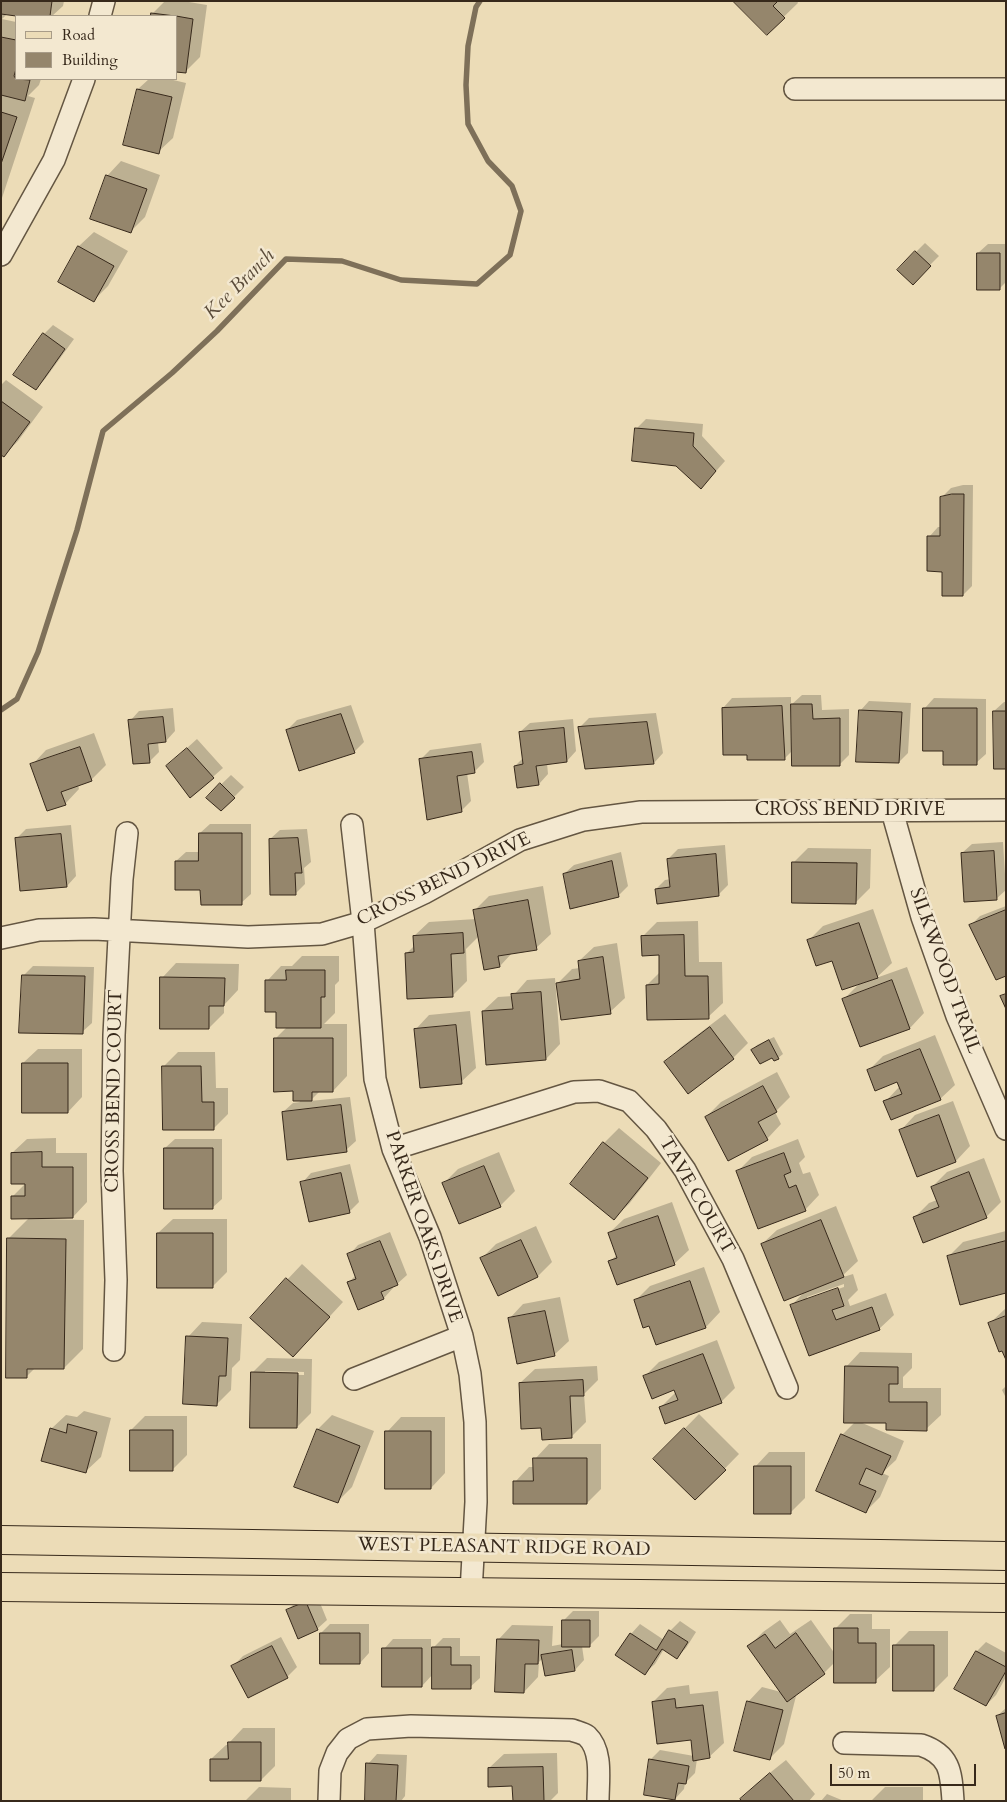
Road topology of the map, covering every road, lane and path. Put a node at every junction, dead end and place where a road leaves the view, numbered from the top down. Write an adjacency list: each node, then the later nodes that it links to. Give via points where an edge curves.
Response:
1 (104, 1): 2 (street)
2 (100, 15)
3 (84, 80): 6 (street, via 54,160)
4 (795, 89): 5 (street)
5 (1006, 89)
6 (1, 256)
7 (1006, 810): 8 (street, CROSS BEND DRIVE)
8 (892, 811): 11 (street, CROSS BEND DRIVE, via 641,812 583,820 520,840 424,893); 14 (street, SILKWOOD TRAIL, via 922,917 957,1016)
9 (352, 825): 11 (street, PARKER OAKS DRIVE)
10 (126, 833): 12 (street, CROSS BEND COURT)
11 (362, 922): 12 (street, CROSS BEND DRIVE, via 322,934 248,937); 15 (street, PARKER OAKS DRIVE, via 375,1079)
12 (119, 931): 13 (street, CROSS BEND DRIVE, via 39,930); 17 (street, CROSS BEND COURT, via 112,1171 116,1280)
13 (1, 938)
14 (1006, 1129)
15 (393, 1149): 16 (street, PARKER OAKS DRIVE, via 430,1237); 19 (street, TAVE COURT, via 574,1092 598,1090 629,1101 656,1128 685,1170 733,1259)
16 (462, 1336): 18 (street); 21 (street, PARKER OAKS DRIVE, via 475,1422)
17 (114, 1350)
18 (354, 1379)
19 (787, 1388)
20 (1, 1540): 21 (main road, WEST PLEASANT RIDGE ROAD)
21 (474, 1547): 22 (main road, WEST PLEASANT RIDGE ROAD); 24 (street, PARKER OAKS DRIVE)
22 (1006, 1556)
23 (1, 1587): 24 (main road)
24 (471, 1592): 25 (main road)
25 (1006, 1598)
26 (844, 1743): 29 (street, via 931,1748 947,1763)
27 (329, 1801): 28 (street, via 330,1771 337,1753 348,1739 367,1729 411,1726 572,1730 585,1735 597,1756)
28 (598, 1801)
29 (953, 1801)

